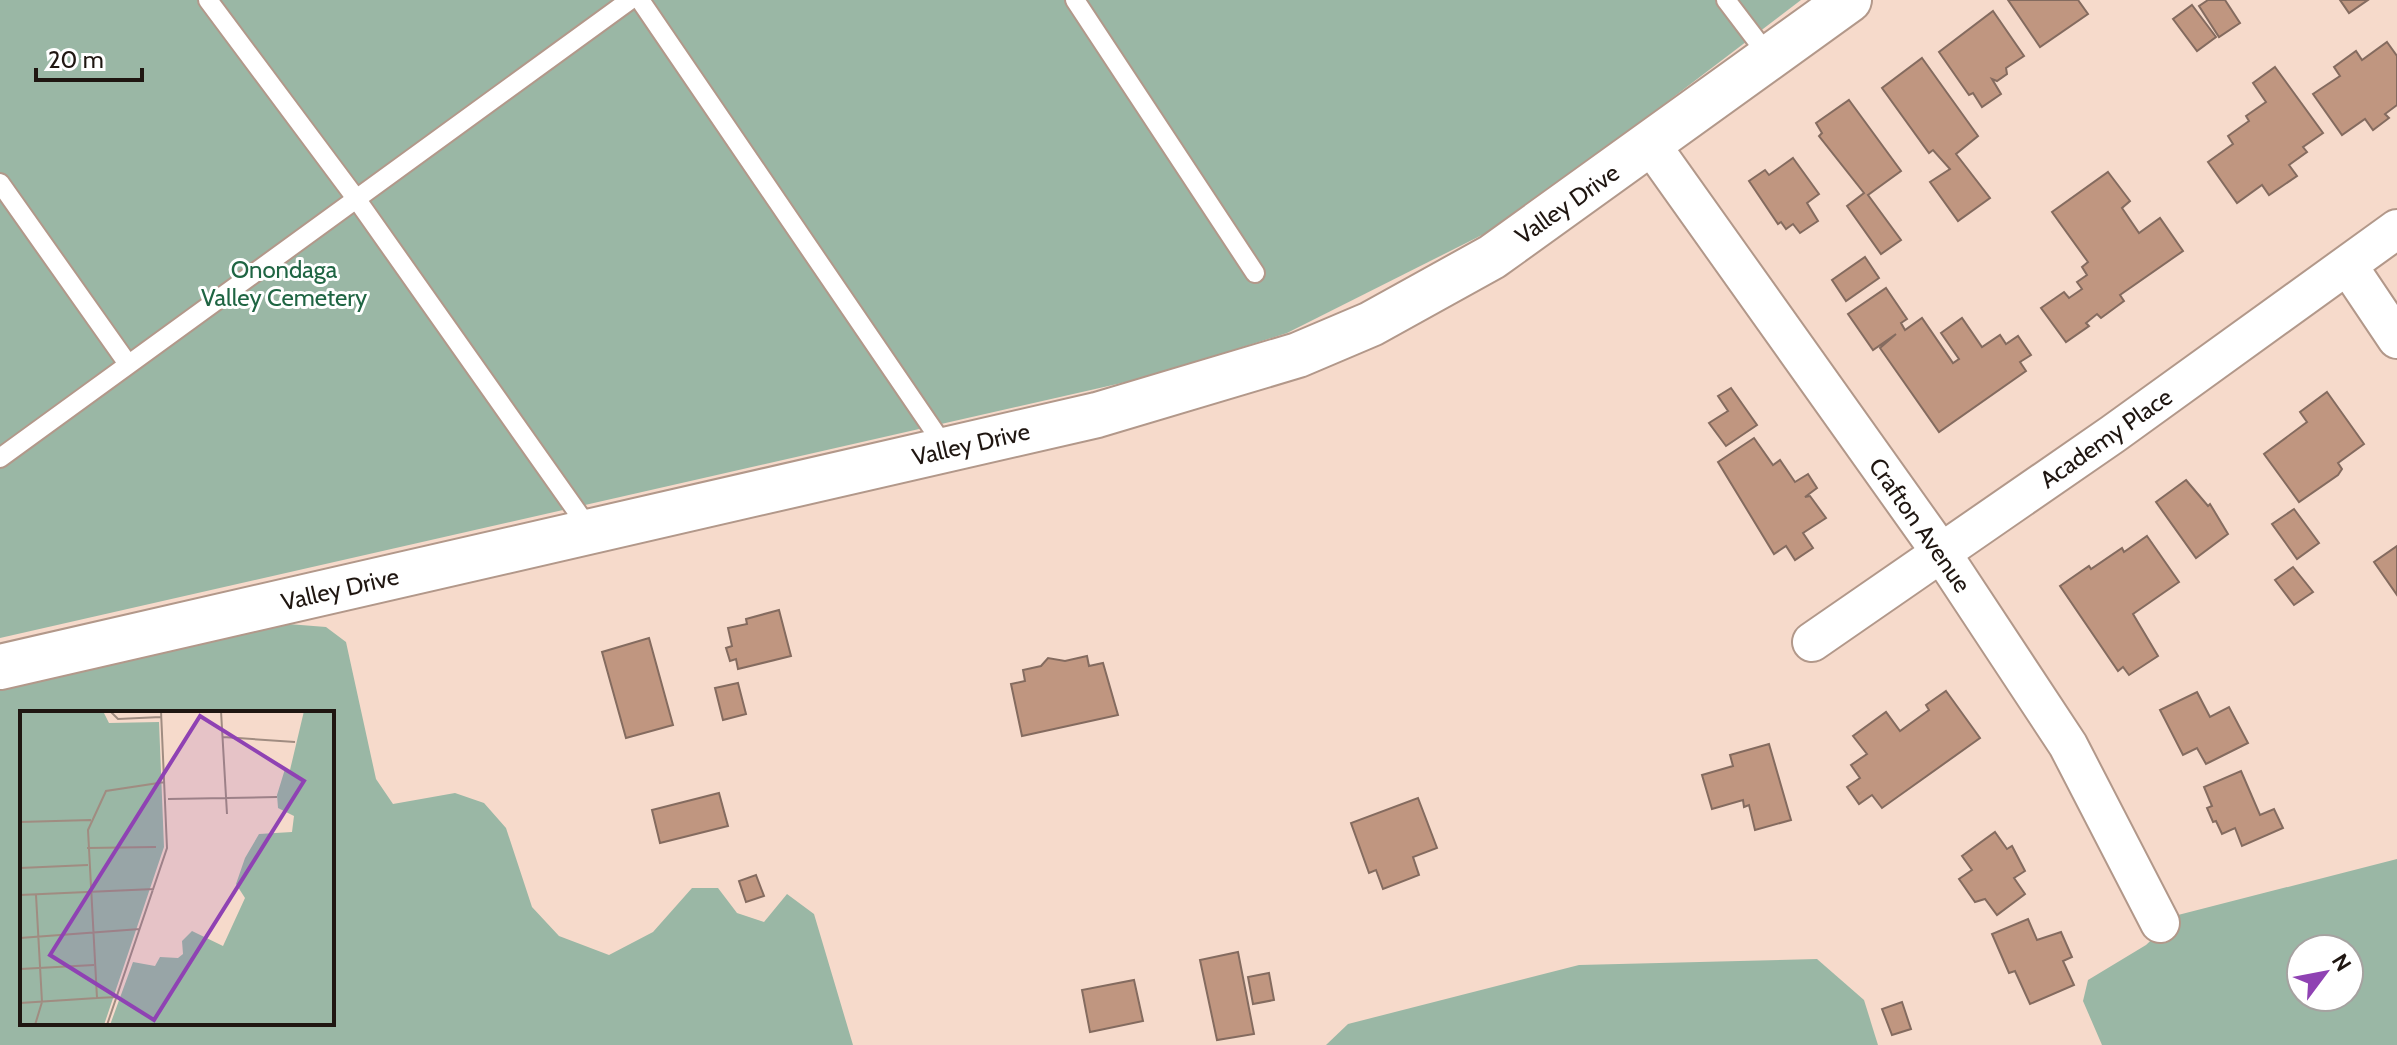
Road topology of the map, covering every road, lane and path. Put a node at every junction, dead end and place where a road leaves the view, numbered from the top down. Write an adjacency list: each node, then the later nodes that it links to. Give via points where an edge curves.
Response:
1 (208, 0): 10 (lane)
2 (630, 0): 10 (lane)
3 (640, 0): 16 (lane)
4 (1075, 0): 13 (lane)
5 (1726, 0): 7 (lane)
6 (1849, 0): 7 (main road, Valley Drive)
7 (1770, 58): 8 (main road, Valley Drive)
8 (1651, 145): 16 (main road, Valley Drive, via 1492,257 1371,324 1312,349 1097,415); 19 (street, Crafton Avenue)
9 (0, 183): 15 (lane)
10 (355, 197): 15 (lane); 18 (lane)
11 (2397, 229): 12 (street, Academy Place)
12 (2348, 266): 14 (street); 19 (street, Academy Place)
13 (1255, 273)
14 (2397, 339)
15 (128, 364): 17 (lane)
16 (947, 450): 18 (main road, Valley Drive)
17 (0, 458)
18 (592, 531): 21 (main road, Valley Drive)
19 (1942, 554): 20 (street, Academy Place); 22 (street, Crafton Avenue, via 2068,745)
20 (1812, 642)
21 (0, 667)
22 (2160, 923)

